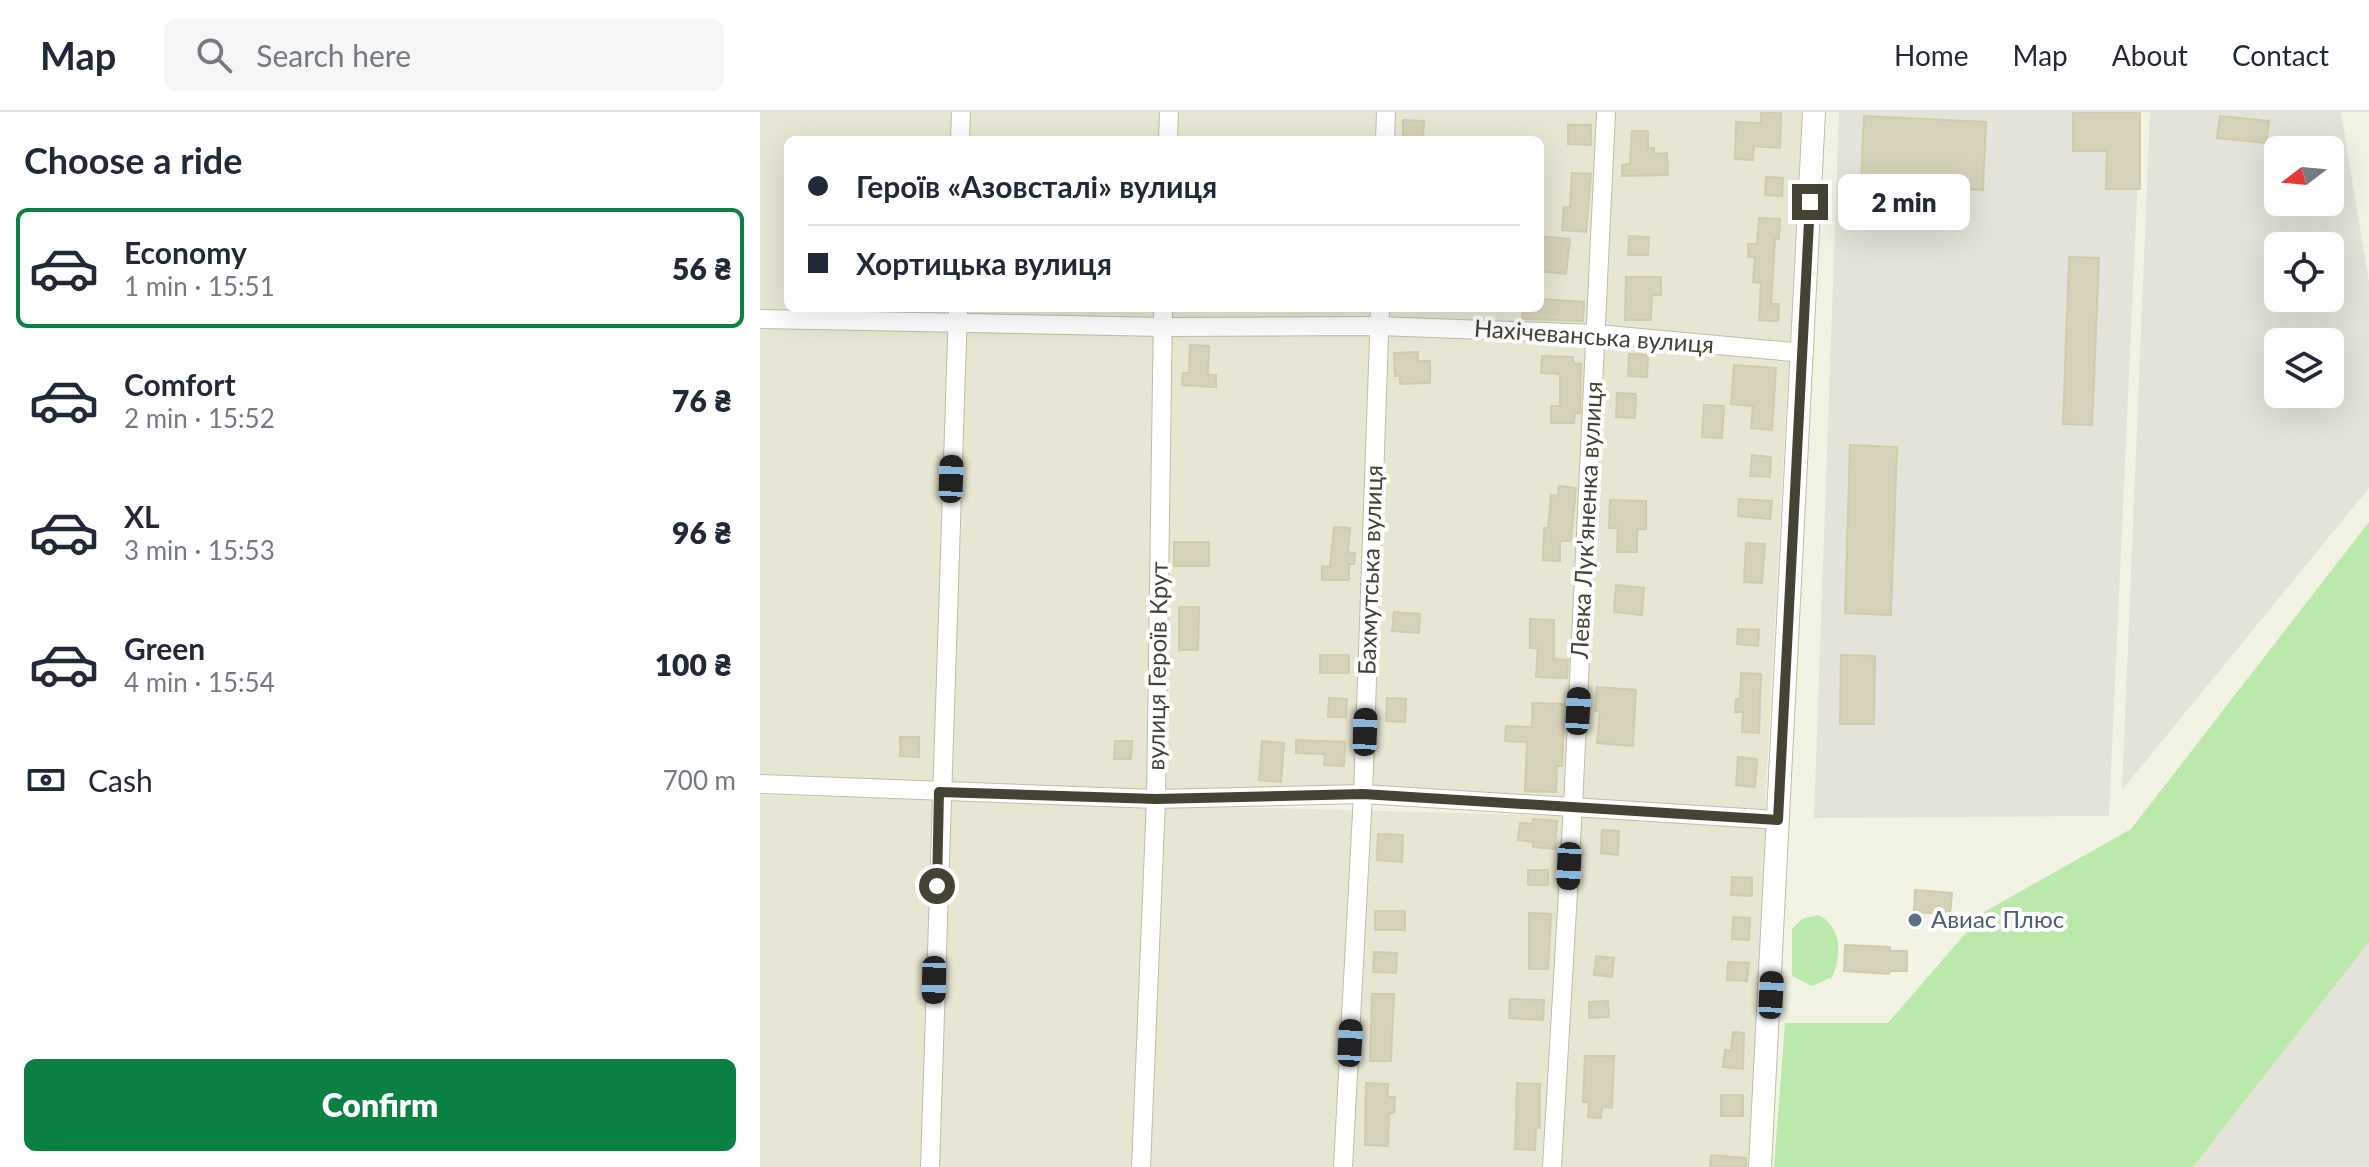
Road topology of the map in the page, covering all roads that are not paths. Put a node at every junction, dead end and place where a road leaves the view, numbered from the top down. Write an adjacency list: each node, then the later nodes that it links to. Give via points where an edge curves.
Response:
1 (961, 112): 6 (street)
2 (1169, 112): 7 (street)
3 (1386, 112): 8 (street)
4 (1606, 112): 14 (street, Левка Лук'яненка вулиця)
5 (1814, 112): 15 (street)
6 (960, 136)
7 (1168, 136)
8 (1385, 136)
9 (1163, 312): 13 (street, вулиця Героїв Крут)
10 (958, 315): 12 (street, Нахічеванська вулиця); 13 (street, Нахічеванська вулиця); 17 (street)
11 (1379, 317): 13 (street, Нахічеванська вулиця); 14 (street, Нахічеванська вулиця); 18 (street, Бахмутська вулиця)
12 (760, 319)
13 (1163, 327): 19 (street, вулиця Героїв Крут)
14 (1597, 334): 15 (street, Нахічеванська вулиця); 20 (street, Левка Лук'яненка вулиця)
15 (1804, 353): 21 (street)
16 (760, 784): 17 (street)
17 (939, 792): 19 (street); 22 (street)
18 (1363, 794): 19 (street); 20 (street); 24 (street, Бахмутська вулиця)
19 (1156, 799): 23 (street, вулиця Героїв Крут)
20 (1573, 806): 21 (street); 25 (street, Левка Лук'яненка вулиця)
21 (1778, 820): 26 (street)
22 (930, 1167)
23 (1141, 1167)
24 (1343, 1167)
25 (1552, 1167)
26 (1760, 1167)

